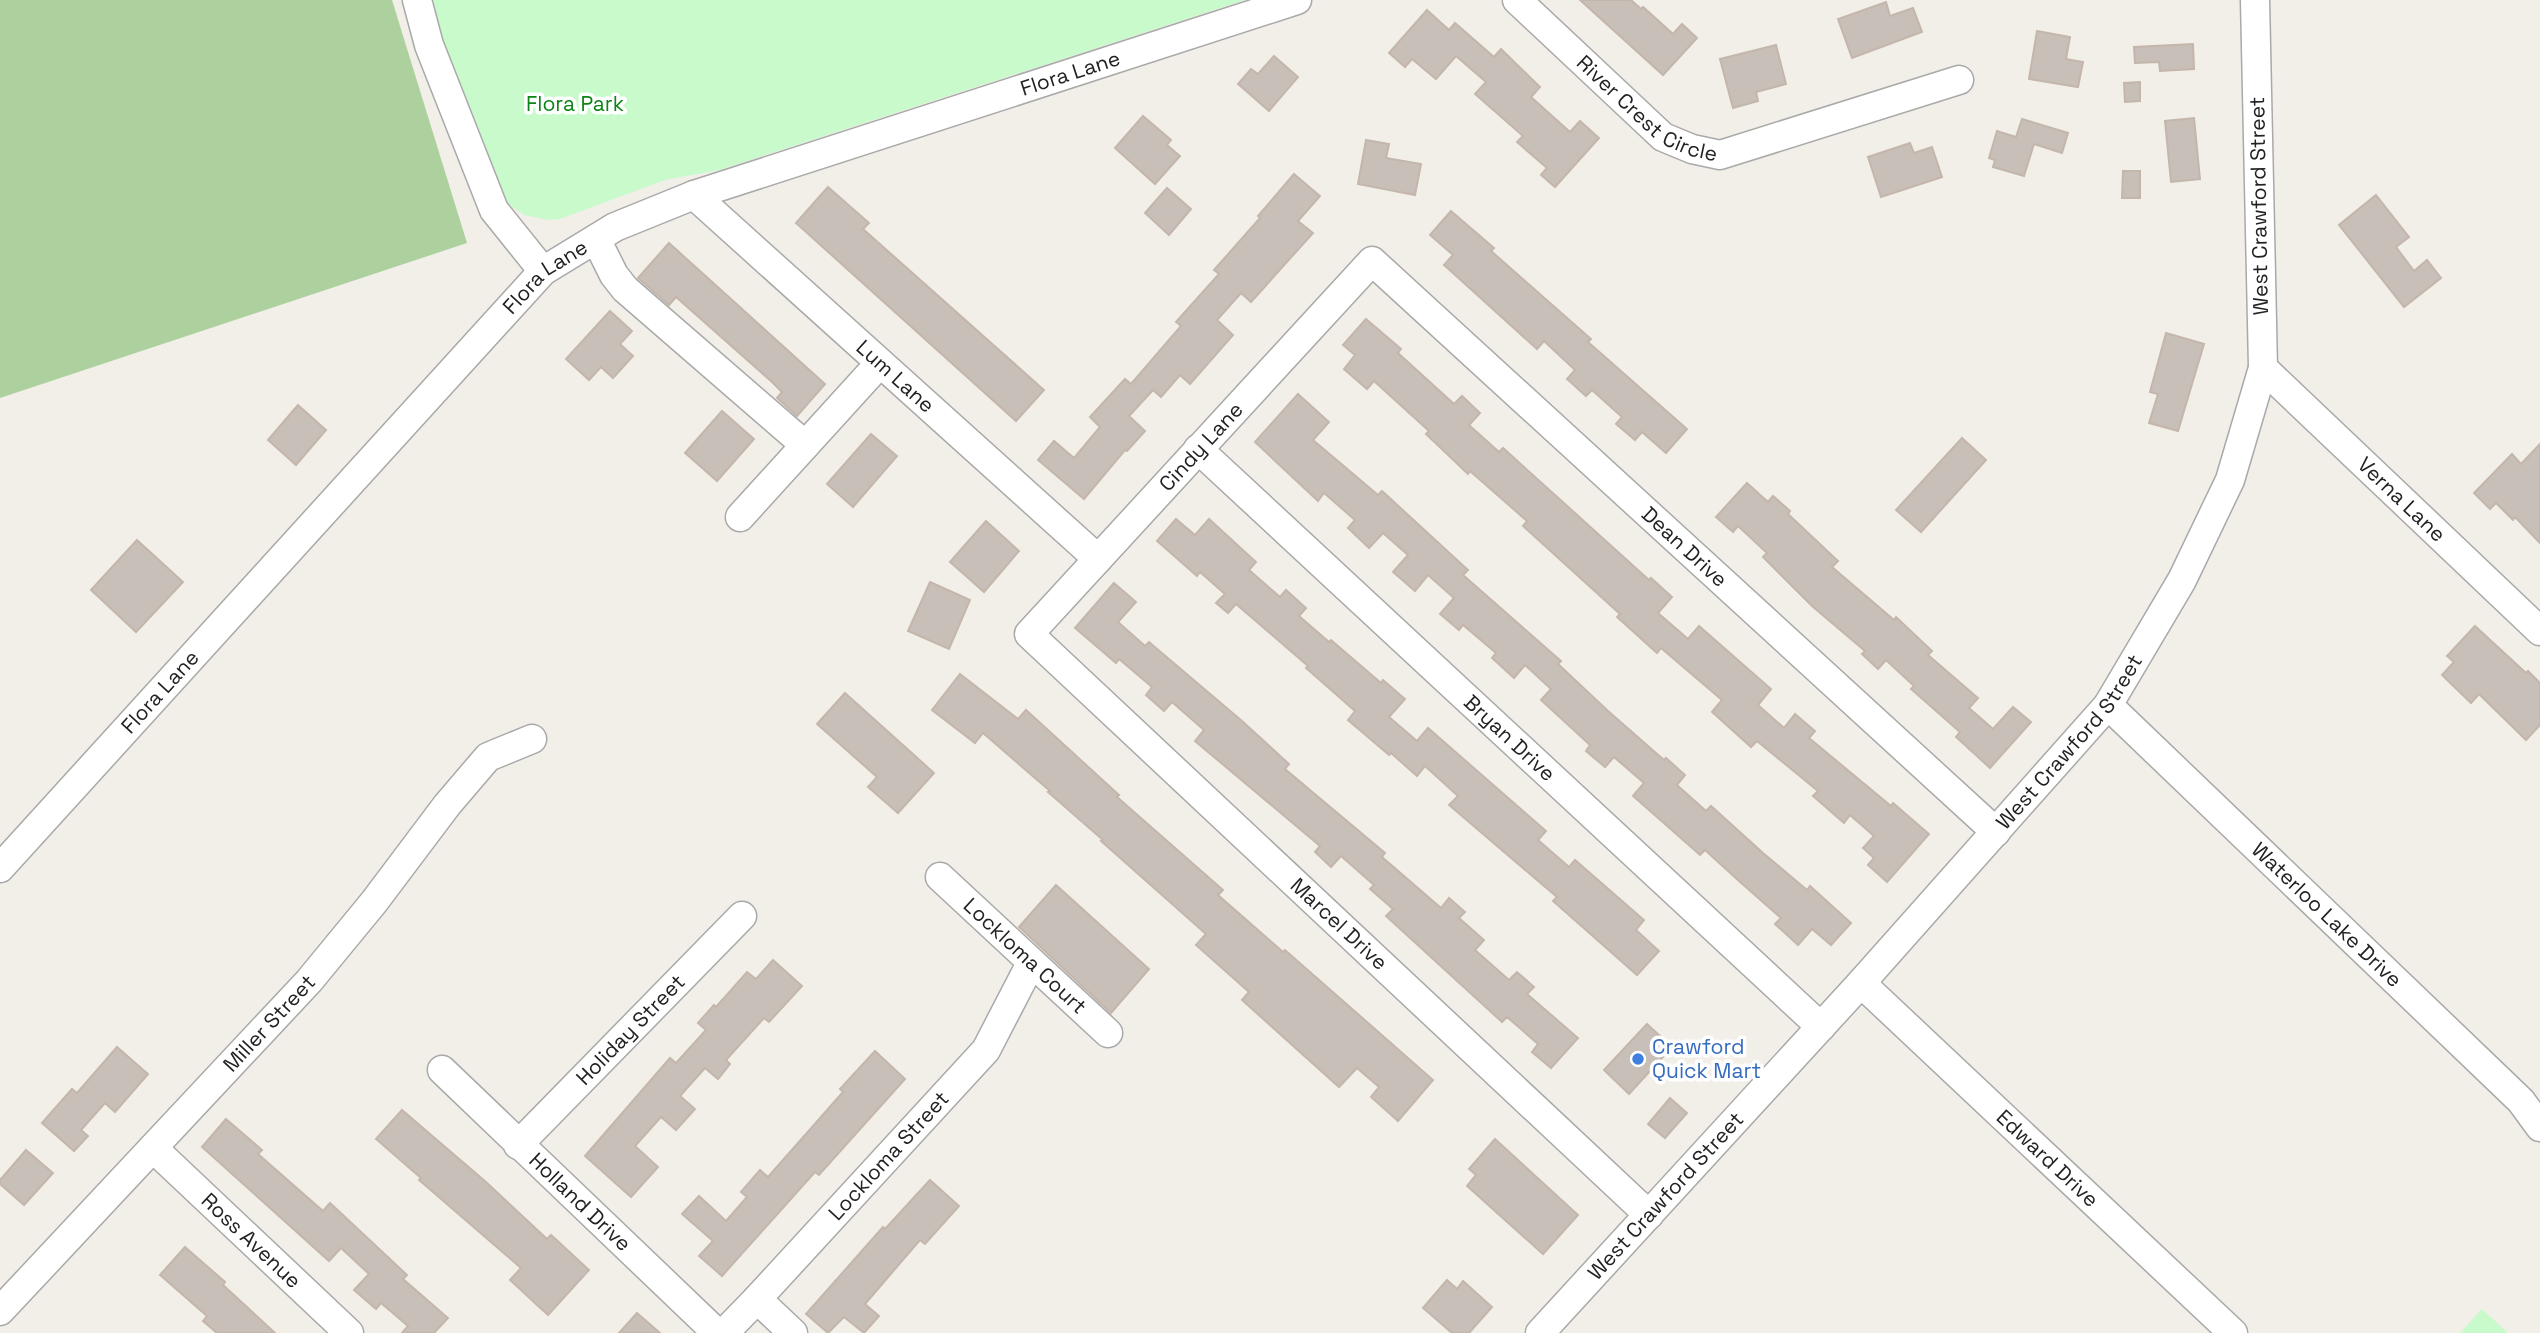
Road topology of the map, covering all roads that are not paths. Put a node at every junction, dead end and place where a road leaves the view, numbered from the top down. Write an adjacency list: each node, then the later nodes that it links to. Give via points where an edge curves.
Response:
1 (417, 0): 9 (street, via 429,45 494,210)
2 (1297, 0): 6 (street, Flora Lane)
3 (1517, 0): 5 (street, River Crest Circle, via 1663,137 1720,155)
4 (2255, 0): 11 (street, West Crawford Street)
5 (1959, 80)
6 (694, 195): 7 (street, Flora Lane); 10 (street, Lum Lane)
7 (596, 239): 9 (street, Flora Lane); 12 (street, via 625,289)
8 (1372, 261): 13 (street, Cindy Lane); 20 (street, Dean Drive)
9 (543, 271): 21 (street, Flora Lane)
10 (880, 363): 12 (street); 15 (street, Lum Lane)
11 (2263, 368): 16 (street, Verna Lane); 18 (street, West Crawford Street, via 2230,480 2182,580)
12 (805, 445): 14 (street)
13 (1198, 449): 15 (street, Cindy Lane); 26 (street, Bryan Drive)
14 (740, 517)
15 (1098, 559): 17 (street, Cindy Lane)
16 (2540, 631)
17 (1030, 634): 32 (street, Marcel Drive)
18 (2108, 705): 20 (street, West Crawford Street); 29 (street, Waterloo Lake Drive, via 2521,1101)
19 (532, 739): 31 (street, Miller Street, via 488,757 309,981)
20 (1996, 832): 25 (street, West Crawford Street)
21 (0, 868)
22 (940, 877): 24 (street, Lockloma Court)
23 (742, 916): 30 (street, Holiday Street)
24 (1031, 963): 27 (street, Lockloma Court); 33 (street, Lockloma Street, via 986,1050)
25 (1861, 983): 26 (street, West Crawford Street); 40 (street, Edward Drive)
26 (1821, 1027): 32 (street, West Crawford Street)
27 (1108, 1033)
28 (442, 1070): 30 (street, Holland Drive)
29 (2540, 1127)
30 (518, 1145): 36 (street, Holland Drive)
31 (153, 1148): 34 (street, Miller Street); 35 (street, Ross Avenue)
32 (1649, 1214): 39 (street, West Crawford Street)
33 (757, 1299): 37 (street, Lockloma Street); 38 (street)
34 (0, 1311)
35 (349, 1333)
36 (717, 1333)
37 (724, 1333)
38 (793, 1333)
39 (1540, 1333)
40 (2233, 1333)

